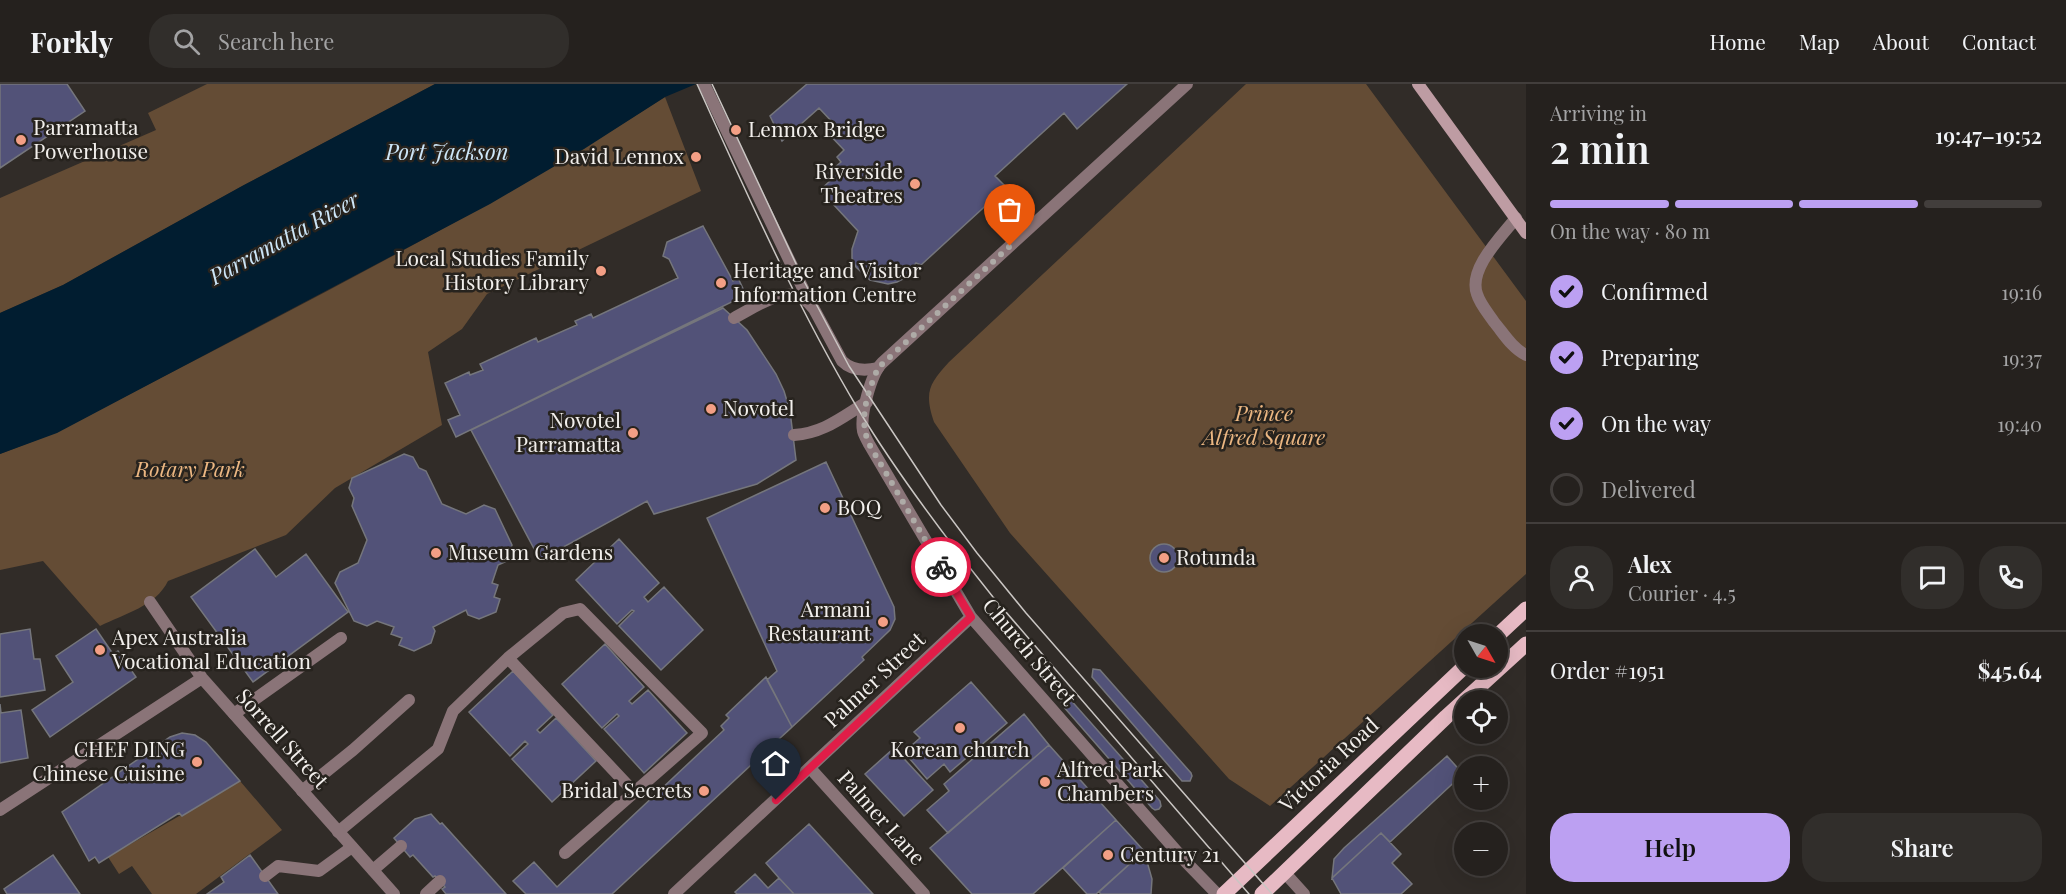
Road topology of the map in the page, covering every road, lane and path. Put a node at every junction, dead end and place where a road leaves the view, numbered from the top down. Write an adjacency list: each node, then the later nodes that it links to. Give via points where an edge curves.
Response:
1 (704, 84): 6 (street)
2 (1186, 84): 9 (street)
3 (1418, 84): 4 (street)
4 (1516, 218): 5 (street); 8 (street, via 1484,260 1475,285 1482,305 1512,345)
5 (1526, 232)
6 (810, 303): 7 (street, via 790,293); 9 (street, via 846,365)
7 (734, 318)
8 (1526, 355)
9 (878, 368): 10 (street, Church Street)
10 (867, 402): 11 (street, via 821,430); 14 (street, Church Street, via 863,420 869,444)
11 (794, 435)
12 (150, 602): 20 (street, Sorrell Street)
13 (1526, 609): 15 (main road)
14 (971, 617): 23 (street, Palmer Street); 39 (street, Church Street)
15 (1508, 626)
16 (341, 638): 22 (street)
17 (1526, 644): 32 (main road)
18 (508, 658): 25 (street); 25 (street, via 563,613 580,609 702,733); 27 (street, via 453,711 438,749)
19 (1454, 676): 40 (main road, Victoria Road)
20 (202, 678): 22 (street, Sorrell Street); 26 (street)
21 (409, 700): 24 (street)
22 (234, 714): 24 (street, Sorrell Street)
23 (810, 768): 37 (street, Palmer Street); 38 (street, Palmer Lane)
24 (302, 791): 27 (street, Sorrell Street)
25 (634, 792): 30 (street)
26 (0, 810)
27 (338, 832): 29 (street, Sorrell Street)
28 (401, 846): 31 (street)
29 (352, 848): 31 (street, Sorrell Street); 33 (street, via 320,871 278,866)
30 (565, 853)
31 (373, 870): 35 (street, Sorrell Street)
32 (1285, 873): 41 (main road); 42 (street)
33 (265, 876)
34 (440, 881): 36 (street)
35 (390, 893)
36 (426, 894)
37 (674, 894)
38 (924, 894)
39 (1216, 894)
40 (1224, 894)
41 (1262, 894)
42 (1304, 894)

